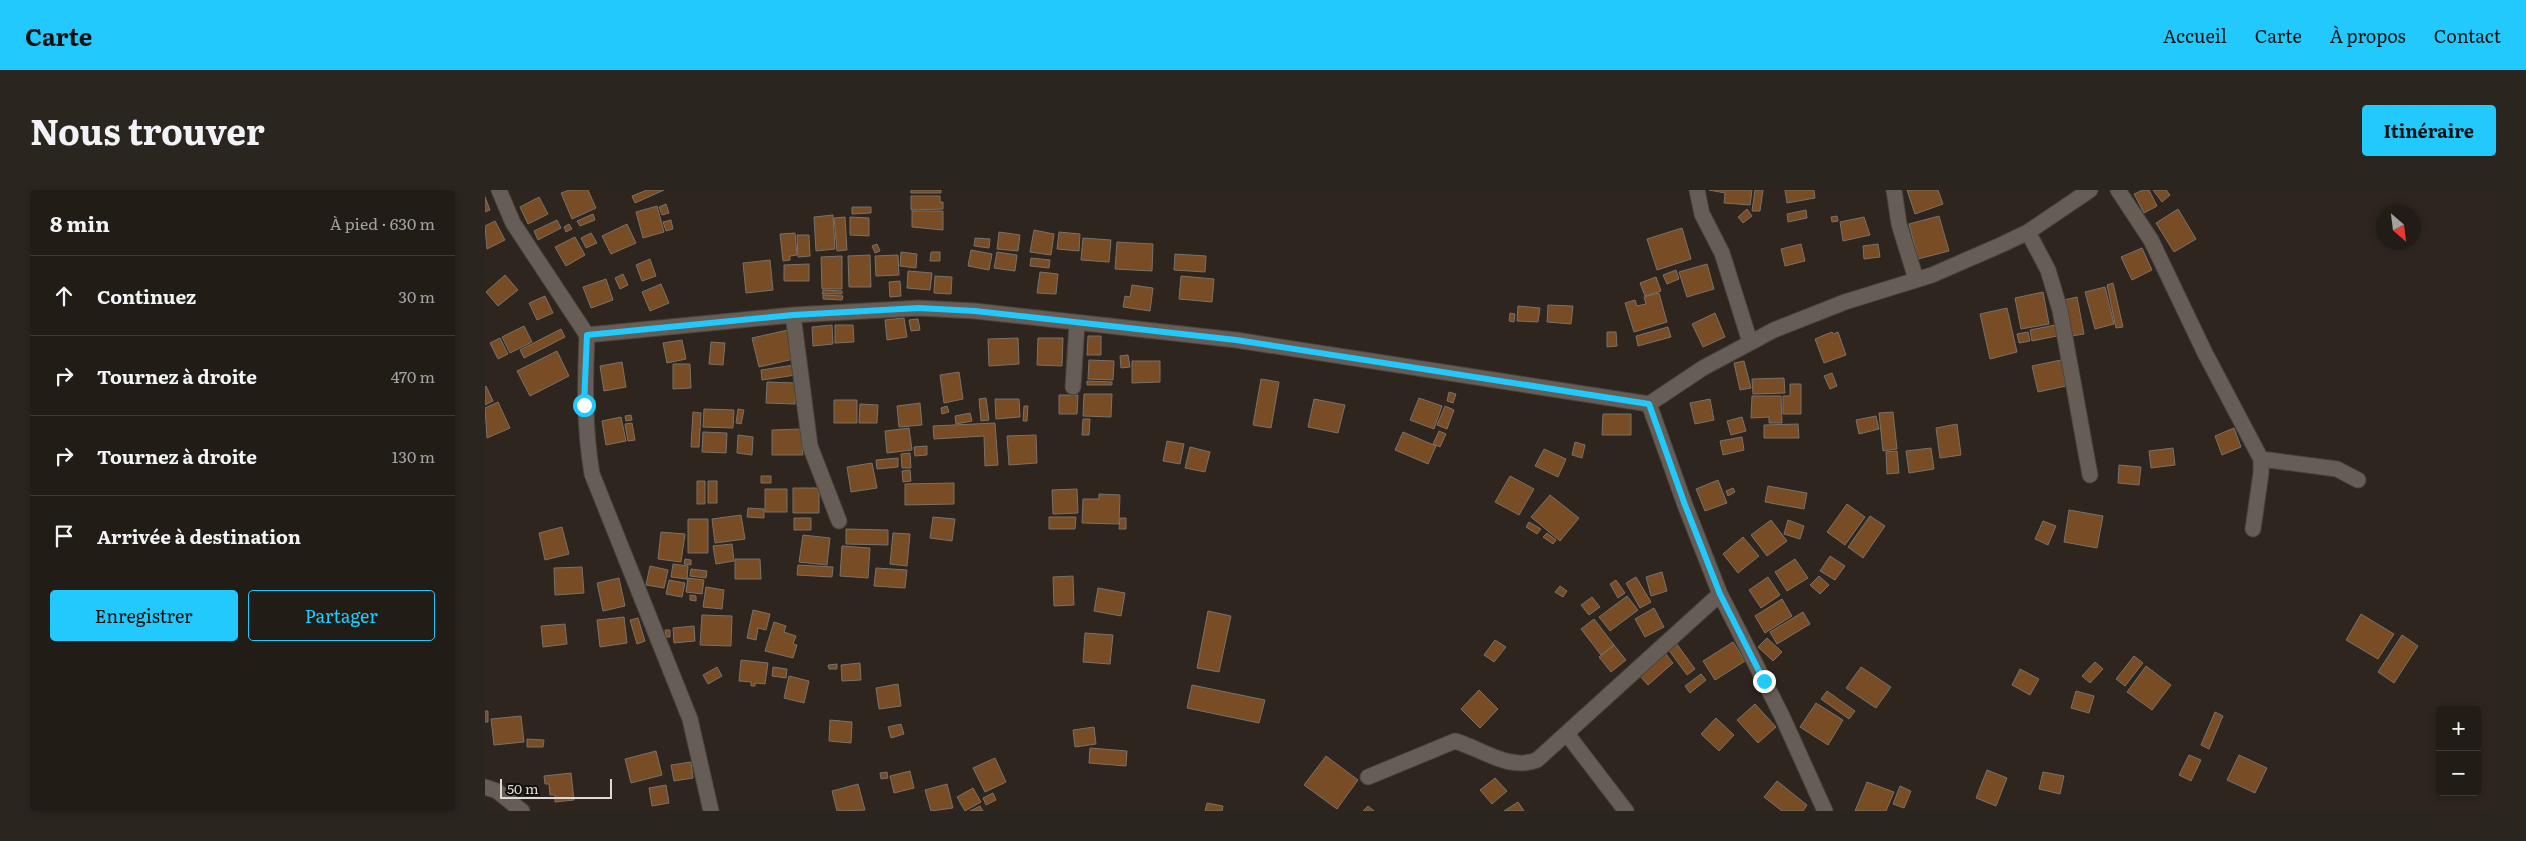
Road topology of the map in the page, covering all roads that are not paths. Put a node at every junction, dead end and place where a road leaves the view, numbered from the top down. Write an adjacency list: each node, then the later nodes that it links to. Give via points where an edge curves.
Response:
1 (499, 190): 10 (street, via 513,223)
2 (1697, 190): 11 (street, via 1702,214 1722,253)
3 (1894, 190): 7 (street, via 1899,224)
4 (2090, 190): 6 (street)
5 (2117, 190): 14 (street, via 2151,240)
6 (2028, 232): 7 (street); 15 (street, via 2047,270 2060,310)
7 (1916, 280): 11 (street, via 1845,302)
8 (793, 315): 9 (street, via 919,308 1011,314); 10 (street); 17 (street, via 810,446)
9 (1077, 323): 12 (street); 13 (street, via 1236,340)
10 (587, 335): 24 (street, via 584,405 592,474 690,719)
11 (1750, 342): 13 (street)
12 (1073, 387)
13 (1649, 404): 19 (street)
14 (2261, 459): 16 (street, via 2337,469); 18 (street)
15 (2090, 476)
16 (2358, 480)
17 (839, 521)
18 (2253, 529)
19 (1720, 594): 20 (street); 26 (street)
20 (1567, 734): 21 (street, via 1537,760 1526,765 1512,763 1455,741); 25 (street)
21 (1368, 777)
22 (485, 787): 23 (street, via 497,791)
23 (522, 811)
24 (711, 811)
25 (1626, 811)
26 (1825, 811)

